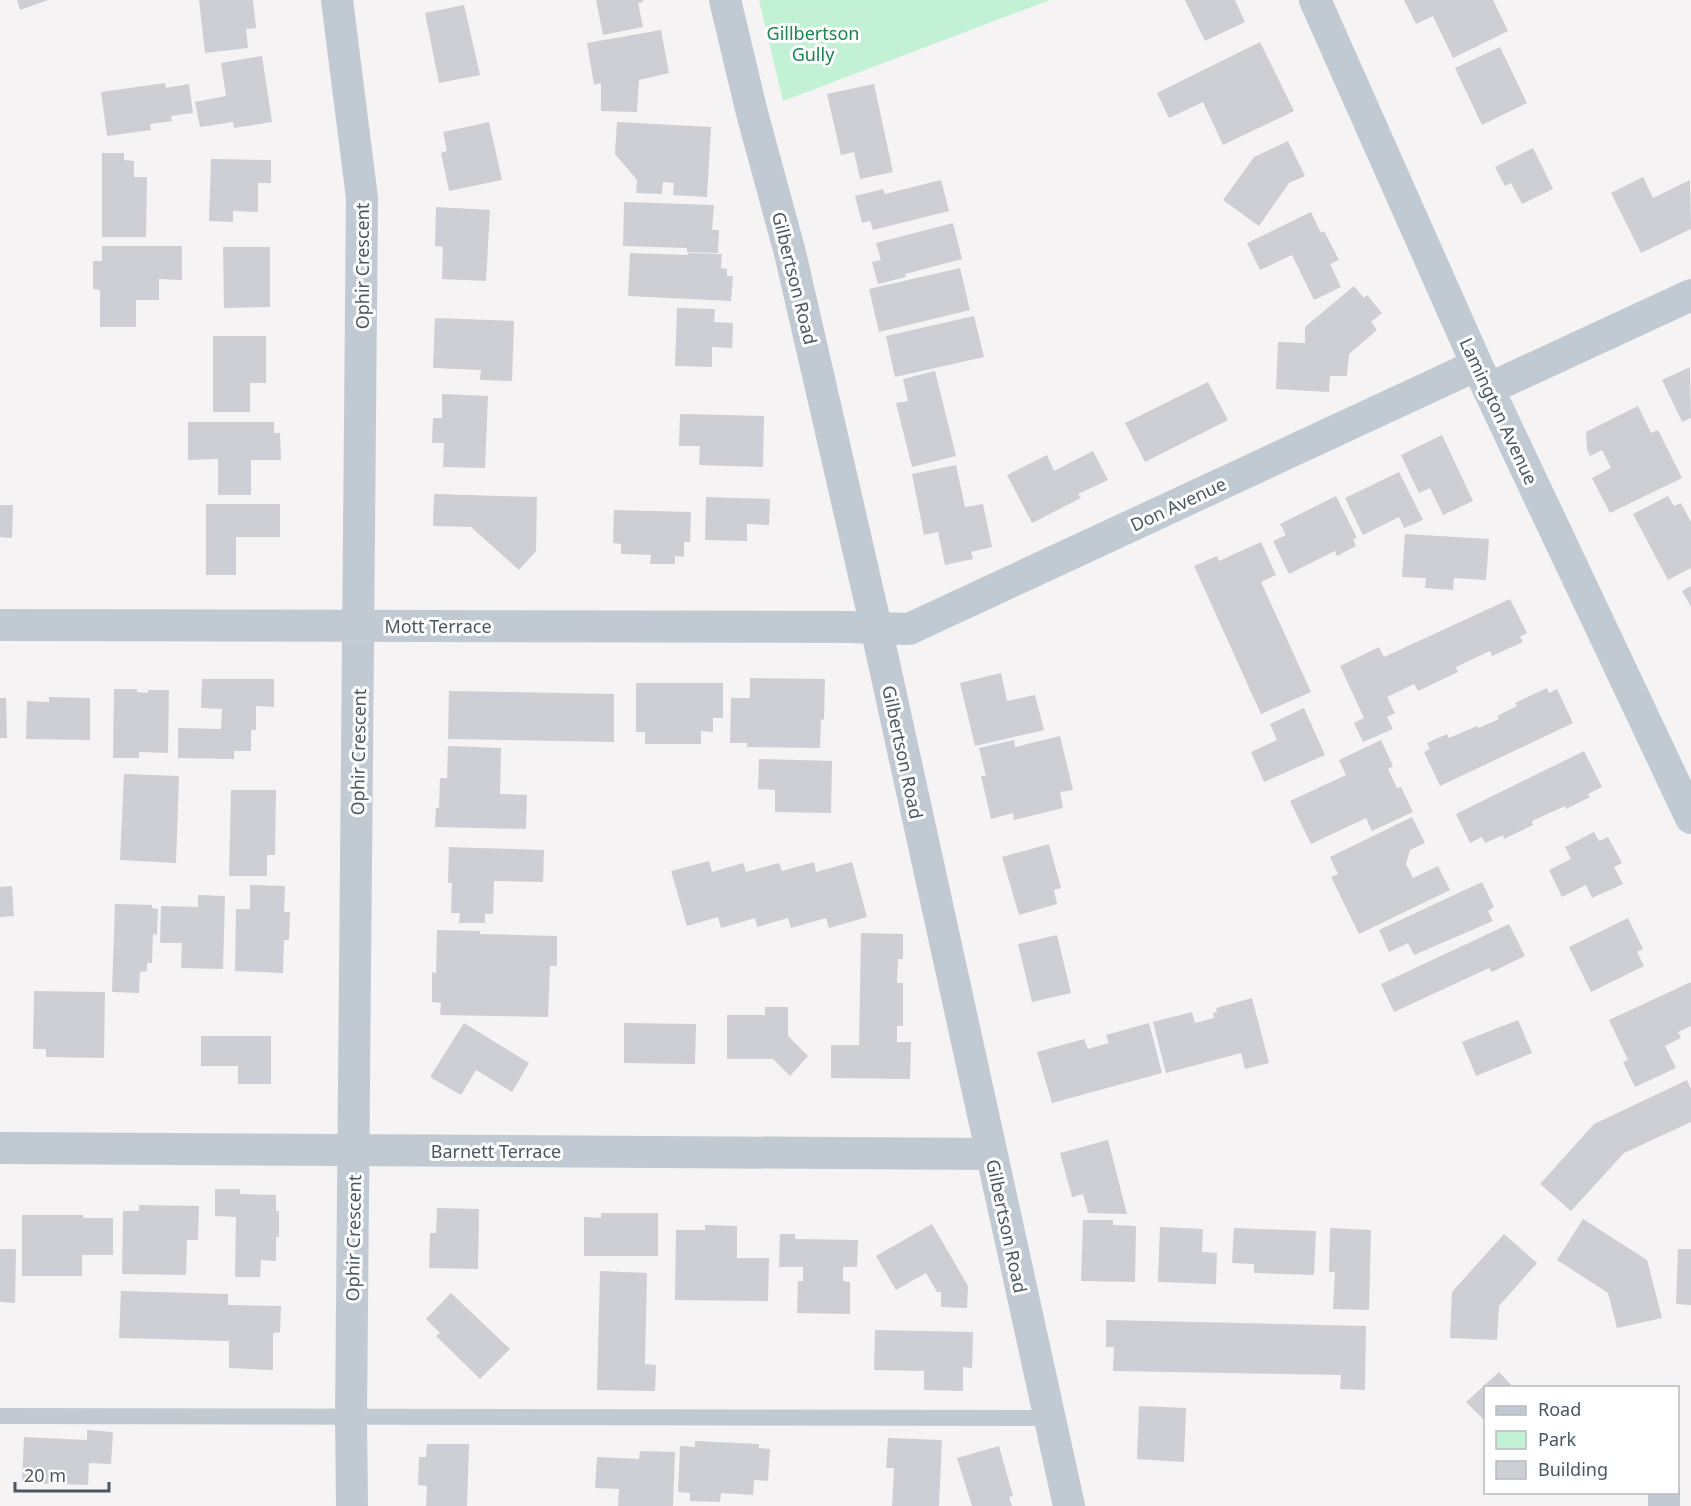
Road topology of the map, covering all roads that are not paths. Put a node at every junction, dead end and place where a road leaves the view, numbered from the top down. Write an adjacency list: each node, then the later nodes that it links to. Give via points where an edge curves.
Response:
1 (338, 0): 7 (street, Ophir Crescent, via 362,198)
2 (724, 0): 8 (street, Gilbertson Road, via 790,253)
3 (1315, 0): 5 (street, Lamington Avenue)
4 (1691, 295): 5 (street, Don Avenue)
5 (1482, 377): 8 (street, Don Avenue, via 909,629); 9 (street, Lamington Avenue)
6 (0, 625): 7 (street, Mott Terrace)
7 (359, 626): 8 (street, Mott Terrace); 11 (street, Ophir Crescent)
8 (876, 627): 12 (street, Gilbertson Road)
9 (1691, 818)
10 (0, 1148): 11 (street, Barnett Terrace)
11 (354, 1150): 12 (street, Barnett Terrace); 14 (street, Ophir Crescent)
12 (991, 1154): 15 (street, Gilbertson Road)
13 (0, 1416): 14 (lane)
14 (351, 1417): 15 (lane); 16 (street, Ophir Crescent)
15 (1049, 1418): 17 (street, Gilbertson Road)
16 (352, 1506)
17 (1069, 1506)

